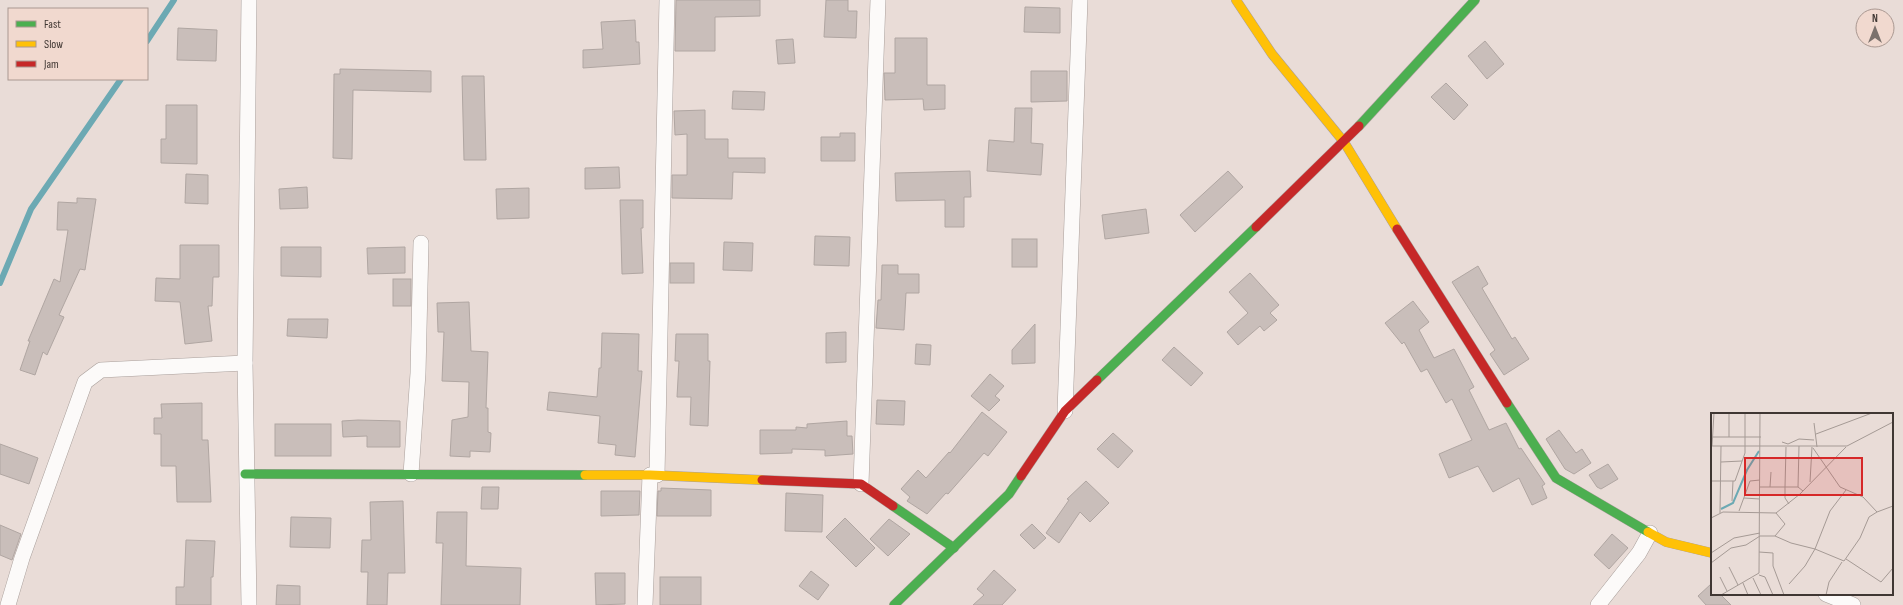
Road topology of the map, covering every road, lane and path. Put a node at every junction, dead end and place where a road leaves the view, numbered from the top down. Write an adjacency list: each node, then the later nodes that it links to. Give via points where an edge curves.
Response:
1 (249, 0): 9 (street)
2 (667, 0): 13 (street)
3 (878, 0): 14 (street)
4 (1080, 0): 10 (street)
5 (1236, 0): 7 (street, via 1272,54)
6 (1475, 0): 7 (street)
7 (1344, 142): 10 (street); 15 (street, via 1454,322 1556,478)
8 (422, 243): 12 (street, via 418,373)
9 (245, 363): 11 (street); 19 (street, via 101,370 85,382 22,558)
10 (1065, 411): 16 (street, via 1009,494)
11 (245, 474): 12 (street); 20 (street)
12 (411, 474): 13 (street)
13 (653, 475): 14 (street); 21 (street)
14 (861, 484): 16 (street)
15 (1650, 533): 17 (street, via 1666,542); 23 (street, via 1639,553)
16 (954, 548): 22 (street)
17 (1711, 553)
18 (1828, 595): 24 (street)
19 (8, 605)
20 (248, 605)
21 (646, 605)
22 (894, 605)
23 (1598, 605)
24 (1853, 605)

